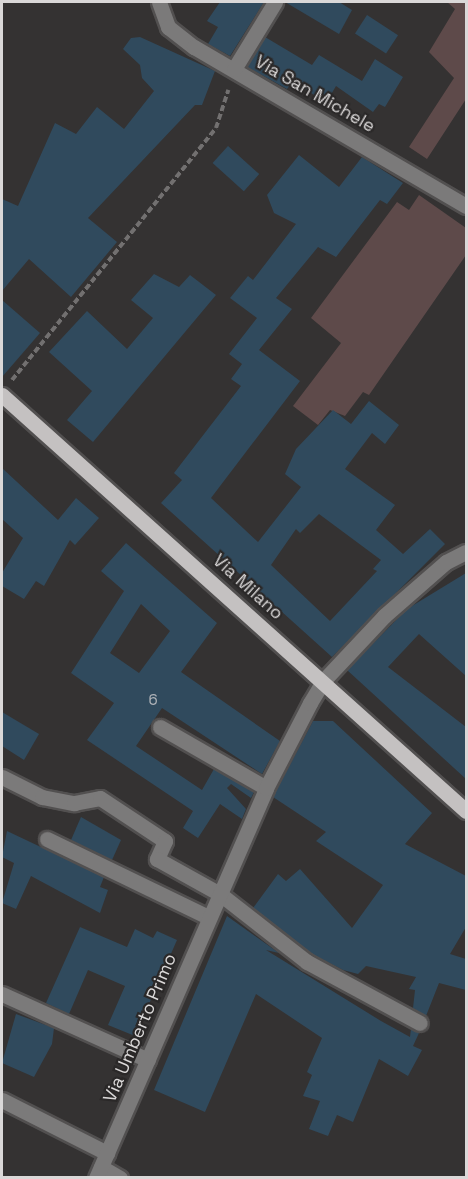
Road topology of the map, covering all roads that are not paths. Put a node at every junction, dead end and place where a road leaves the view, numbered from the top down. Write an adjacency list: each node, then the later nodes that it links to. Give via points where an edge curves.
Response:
1 (159, 2): 3 (street, Via San Michele, via 168,27)
2 (275, 2): 3 (street)
3 (234, 69): 4 (street, Via San Michele)
4 (466, 206)
5 (5, 389): 7 (main road, Via Milano)
6 (466, 552): 7 (street, Via Umberto Primo, via 407,595)
7 (324, 680): 10 (street, Via Umberto Primo); 11 (main road, Via Milano)
8 (160, 727): 10 (street)
9 (2, 777): 13 (street, via 42,797 74,803 100,798 165,840 157,859)
10 (266, 788): 13 (street, Via Umberto Primo)
11 (466, 811)
12 (47, 839): 14 (street)
13 (220, 894): 14 (street, Via Umberto Primo); 16 (street, via 307,962)
14 (208, 917): 17 (street, Via Umberto Primo)
15 (2, 994): 17 (street)
16 (420, 1023)
17 (148, 1060): 19 (street, Via Umberto Primo)
18 (2, 1100): 19 (street)
19 (101, 1166): 20 (street)
20 (120, 1178)

